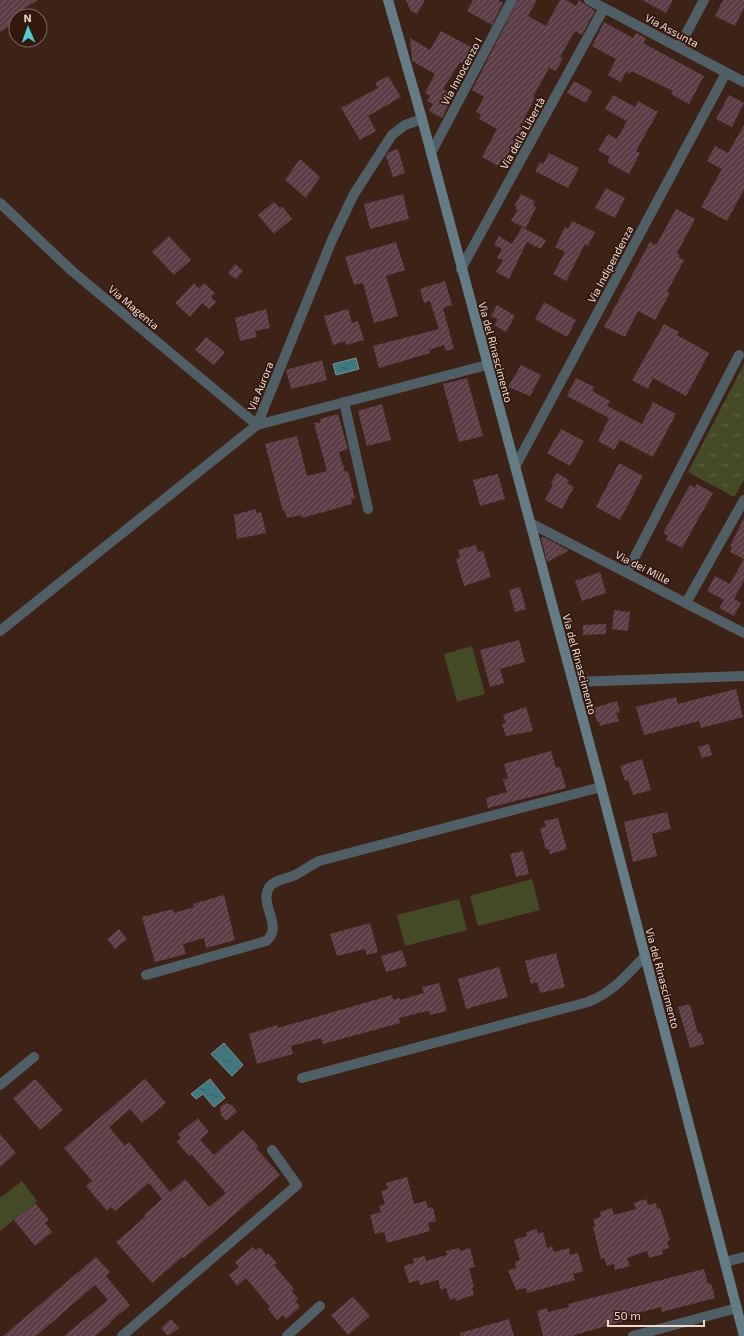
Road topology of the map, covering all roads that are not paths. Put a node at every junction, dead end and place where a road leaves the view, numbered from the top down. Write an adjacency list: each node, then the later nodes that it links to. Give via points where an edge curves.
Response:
1 (388, 0): 9 (street, Via del Rinascimento)
2 (512, 0): 10 (street, Via Innocenzo I)
3 (589, 0): 5 (street, Via Assunta)
4 (704, 0): 6 (street)
5 (604, 8): 6 (street, Via Assunta); 12 (street, Via della Libertà)
6 (679, 47): 7 (street, Via Assunta)
7 (726, 73): 8 (street, Via Assunta); 17 (street, Via Indipendenza)
8 (744, 82)
9 (422, 119): 10 (street, Via del Rinascimento); 16 (street, Via Aurora, via 405,125 392,135 354,194 334,236)
10 (431, 153): 12 (street, Via del Rinascimento)
11 (0, 202): 16 (street, Via Magenta, via 72,271)
12 (461, 269): 14 (street, Via del Rinascimento)
13 (739, 356): 21 (street)
14 (487, 365): 15 (street); 17 (street, Via del Rinascimento)
15 (344, 402): 16 (street); 19 (street)
16 (258, 425): 23 (street, Via Aurora)
17 (515, 467): 20 (street, Via del Rinascimento)
18 (744, 500): 22 (street)
19 (368, 509)
20 (530, 523): 21 (street, Via dei Mille); 26 (street, Via del Rinascimento)
21 (627, 572): 22 (street, Via dei Mille)
22 (686, 603): 24 (street, Via dei Mille)
23 (0, 631)
24 (744, 633)
25 (744, 676): 26 (street)
26 (573, 682): 27 (street, Via del Rinascimento)
27 (601, 787): 28 (street, Via del Rinascimento); 29 (street, via 319,861 270,887 266,898 273,932 266,941)
28 (646, 956): 31 (street, via 614,988 592,1000); 35 (street, Via del Rinascimento)
29 (146, 975)
30 (34, 1057): 32 (street)
31 (302, 1078)
32 (0, 1086)
33 (272, 1150): 38 (street, via 297,1185)
34 (744, 1257): 35 (street)
35 (725, 1262): 37 (street, Via del Rinascimento)
36 (320, 1306): 39 (street)
37 (737, 1308): 40 (street); 41 (street, Via del Rinascimento)
38 (122, 1336)
39 (287, 1336)
40 (633, 1336)
41 (744, 1336)

